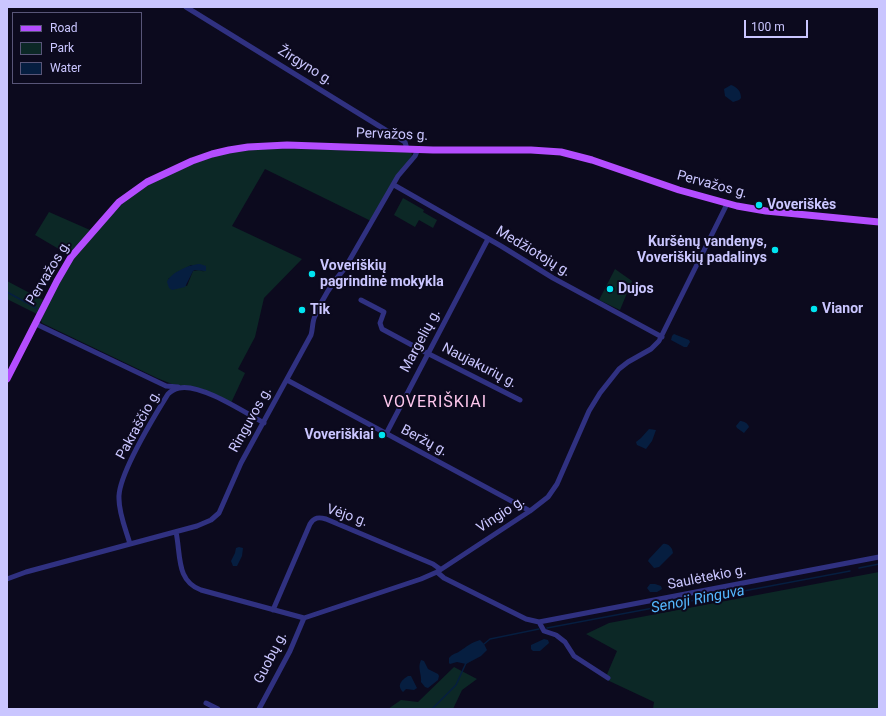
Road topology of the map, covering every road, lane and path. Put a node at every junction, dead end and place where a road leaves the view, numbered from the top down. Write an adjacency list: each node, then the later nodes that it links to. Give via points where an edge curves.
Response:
1 (186, 7): 2 (street, Žirgyno g., via 405,142)
2 (407, 149): 3 (main road, Pervažos g.); 9 (main road, Pervažos g., via 254,146 212,154 165,173 119,202 84,241 64,268)
3 (418, 149): 4 (street, Ringuvos g.); 5 (main road, Pervažos g., via 561,152)
4 (394, 185): 7 (street, Medžiotojų g.); 13 (street, Ringuvos g., via 318,310 313,320 312,332)
5 (727, 204): 6 (main road, Pervažos g., via 766,211); 10 (street, Vingio g.)
6 (879, 222)
7 (488, 239): 10 (street, Medžiotojų g., via 553,278); 11 (street, Margelių g.)
8 (361, 300): 11 (street, Naujakurių g., via 384,312 380,323 382,329)
9 (36, 324): 12 (main road, Pervažos g.); 14 (street)
10 (662, 337): 20 (street, Vingio g., via 651,349 628,362 611,378 589,411 557,484 548,497)
11 (428, 353): 17 (street, Naujakurių g.); 19 (street, Margelių g.)
12 (7, 379)
13 (287, 380): 18 (street, Ringuvos g.); 19 (street, Beržų g.)
14 (166, 386): 15 (street); 16 (street)
15 (180, 387): 16 (street, Pakraščio g.); 18 (street, Pakraščio g., via 207,393)
16 (168, 394): 22 (street, Pakraščio g., via 134,455 119,490 120,506)
17 (520, 400)
18 (264, 423): 21 (street, Ringuvos g., via 241,463 219,512 205,523)
19 (386, 434): 20 (street, Beržų g.)
20 (530, 511): 24 (street, Vingio g.)
21 (176, 532): 22 (street, Ringuvos g.); 26 (street, via 183,572 191,585)
22 (130, 544): 25 (street, Ringuvos g.)
23 (879, 557): 28 (street, Saulėtekio g.)
24 (438, 570): 26 (street, Vėjo g., via 433,564 318,518 310,524); 27 (street, Vingio g., via 421,579); 28 (street, via 444,578 526,619)
25 (7, 579)
26 (273, 610): 27 (street)
27 (304, 618): 32 (street, Guobų g., via 290,651)
28 (539, 622): 29 (street, via 544,631 565,642 574,656)
29 (608, 678)
30 (206, 703): 31 (street)
31 (218, 709)
32 (259, 709)

